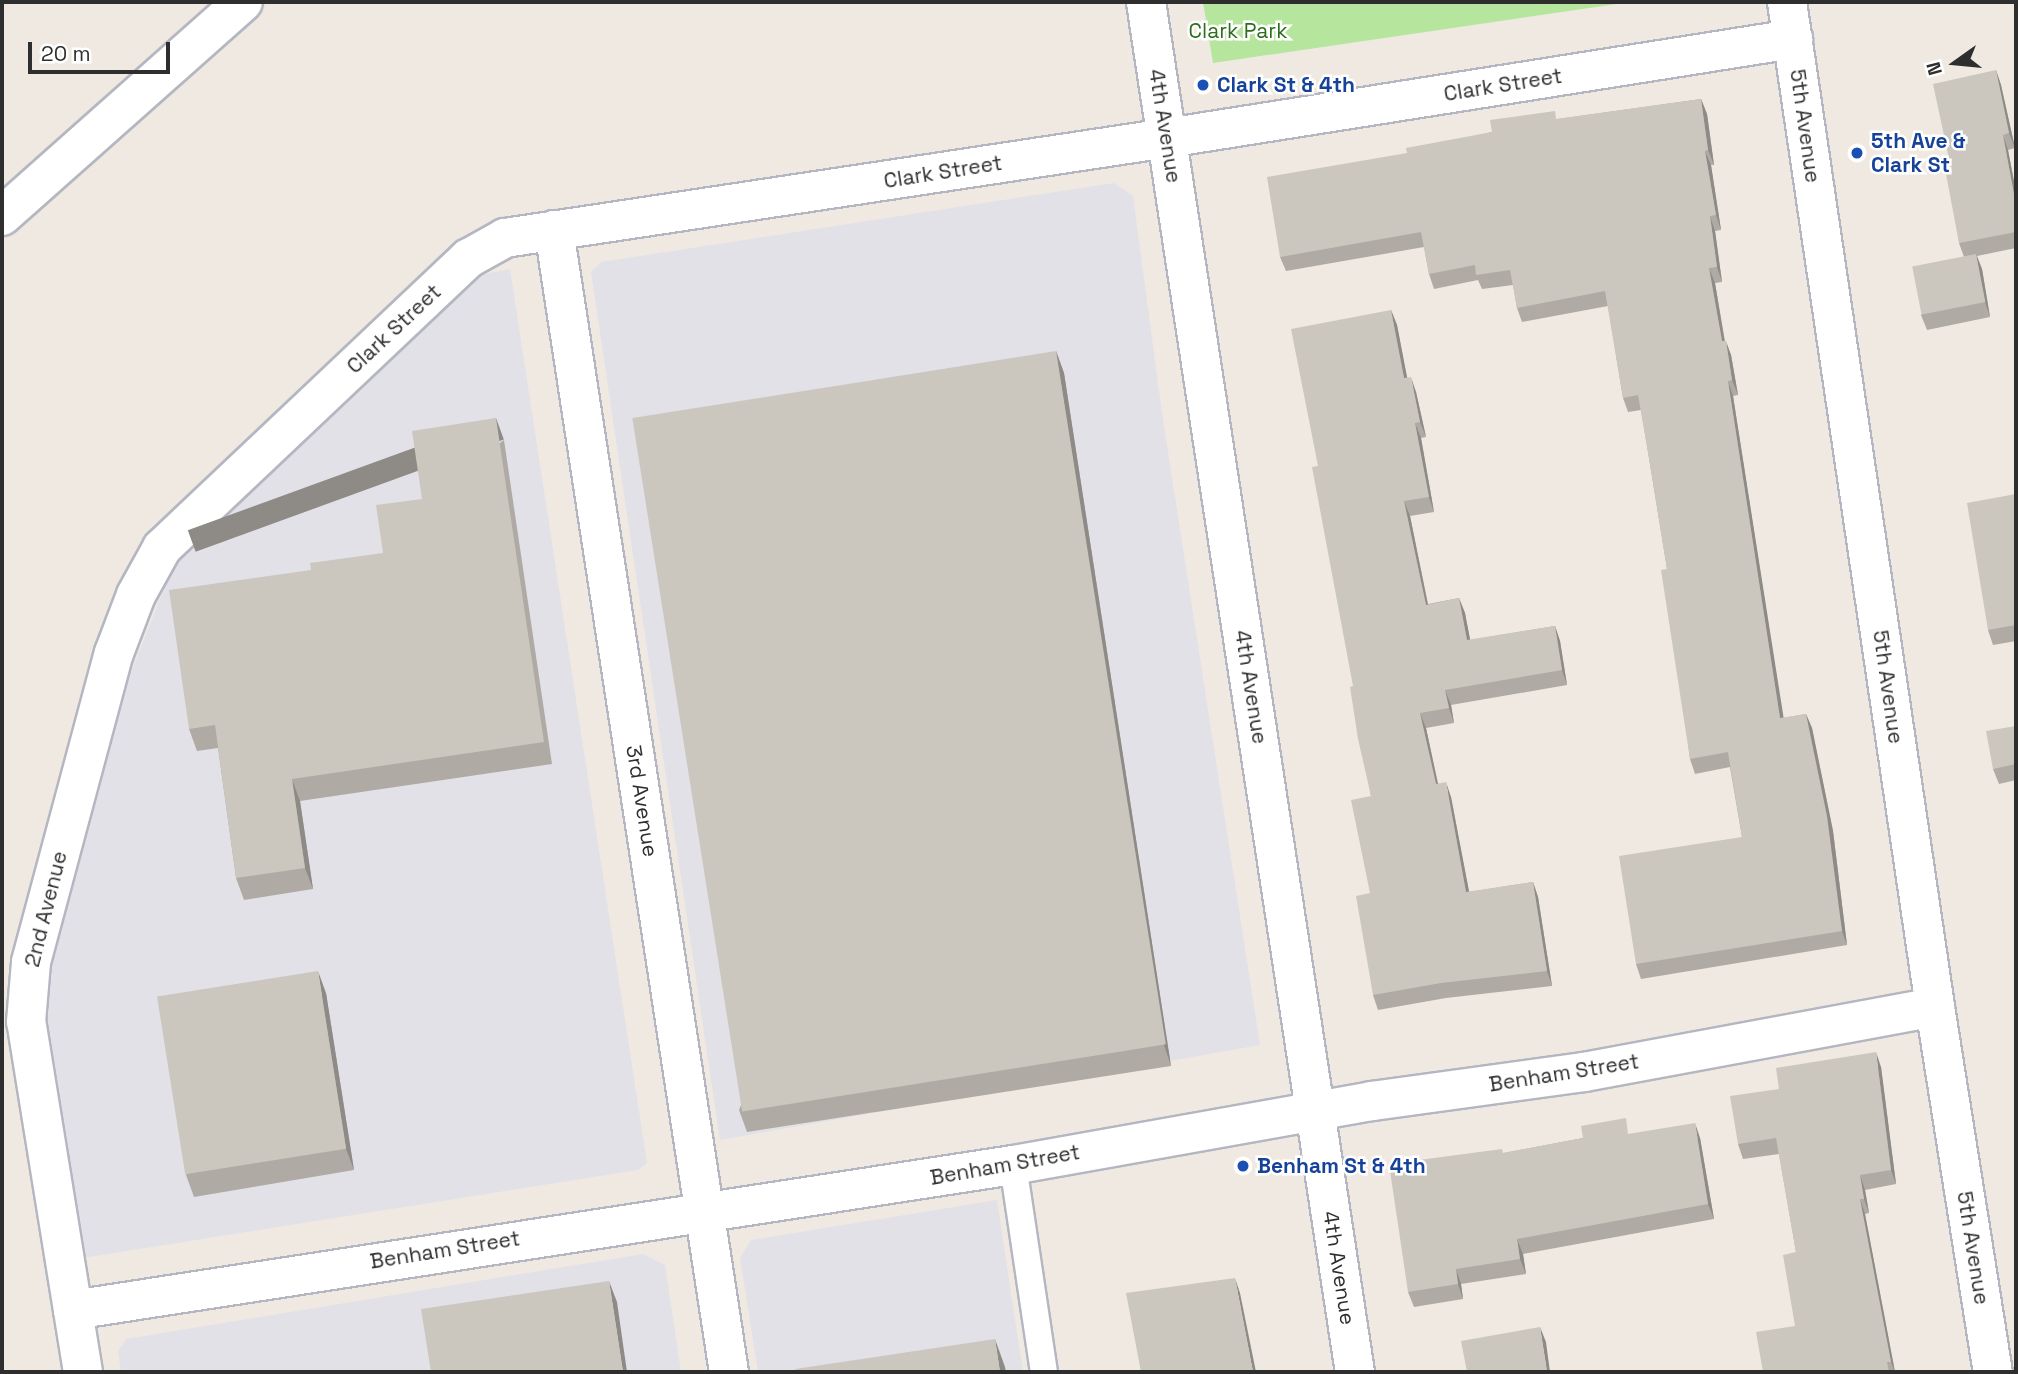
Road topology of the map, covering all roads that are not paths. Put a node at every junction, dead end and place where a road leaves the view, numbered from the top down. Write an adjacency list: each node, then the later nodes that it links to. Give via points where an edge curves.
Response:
1 (243, 2): 6 (street)
2 (1146, 2): 5 (street, 4th Avenue)
3 (1787, 2): 4 (street, 5th Avenue)
4 (1793, 39): 5 (street, Clark Street); 9 (street, 5th Avenue)
5 (1167, 138): 7 (street, Clark Street); 10 (street, 4th Avenue)
6 (2, 216)
7 (554, 230): 8 (street, Clark Street, via 505,238 469,258); 12 (street, 3rd Avenue)
8 (196, 516): 13 (street, 2nd Avenue, via 162,548 136,594 114,653 31,962 26,1021)
9 (1935, 1007): 10 (street, Benham Street, via 1584,1072); 18 (street, 5th Avenue)
10 (1315, 1110): 11 (street, Benham Street); 17 (street, 4th Avenue)
11 (1013, 1165): 12 (street, Benham Street); 16 (lane)
12 (706, 1213): 13 (street, Benham Street); 15 (street, 3rd Avenue)
13 (73, 1310): 14 (street, 2nd Avenue)
14 (83, 1372)
15 (729, 1372)
16 (1044, 1372)
17 (1355, 1372)
18 (1993, 1372)

